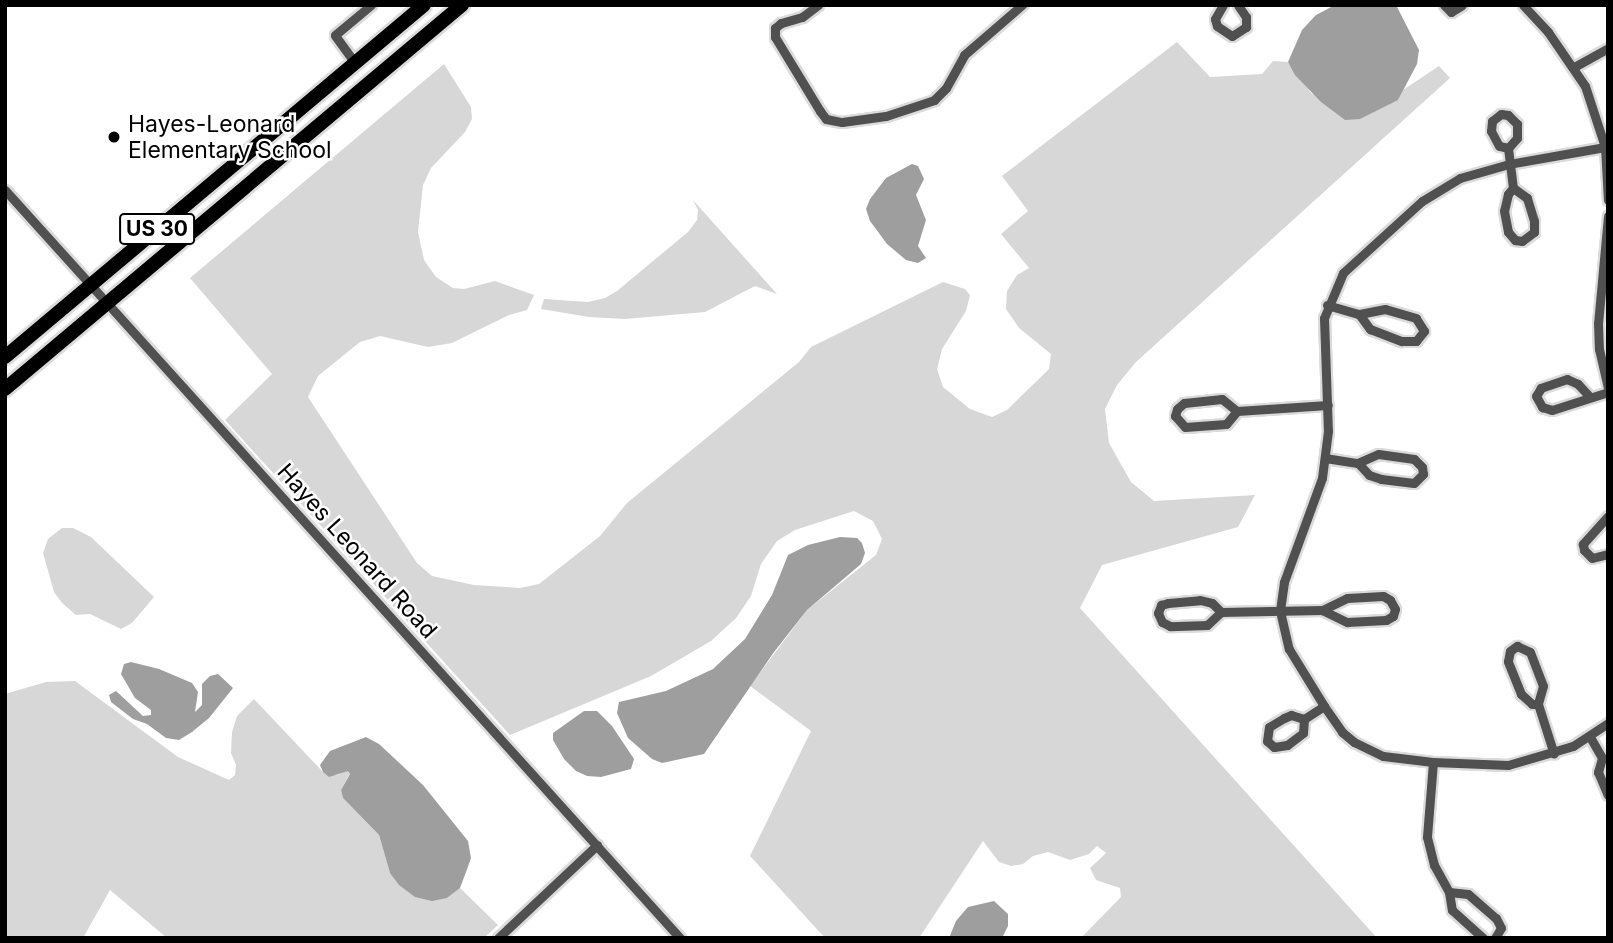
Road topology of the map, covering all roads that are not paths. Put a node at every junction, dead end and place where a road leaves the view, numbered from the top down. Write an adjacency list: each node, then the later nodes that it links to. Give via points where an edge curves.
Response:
1 (371, 5): 12 (street, via 335,35)
2 (424, 5): 12 (highway, US 30)
3 (462, 5): 22 (highway, US 30)
4 (818, 5): 5 (street, via 802,17 780,23 775,37 826,119 842,122 886,116 934,100 964,55)
5 (1022, 5)
6 (1223, 5): 7 (street, via 1215,19 1217,26 1232,36 1246,27)
7 (1238, 5)
8 (1444, 5): 9 (street, via 1451,12)
9 (1462, 5)
10 (1523, 5): 13 (street)
11 (1608, 48): 13 (street)
12 (355, 63): 21 (highway, US 30)
13 (1574, 67): 14 (street, via 1595,107)
14 (1605, 147): 16 (street); 19 (street)
15 (1508, 148): 16 (street)
16 (1509, 164): 17 (street); 23 (street, via 1460,178 1422,201 1351,263)
17 (1513, 188): 17 (street, via 1504,206 1505,219 1511,236 1522,241 1534,232 1534,221 1527,198)
18 (5, 190): 21 (street, Hayes Leonard Road)
19 (1608, 200)
20 (1608, 216): 27 (street, via 1598,323)
21 (91, 285): 22 (street, Hayes Leonard Road); 25 (highway, US 30)
22 (108, 303): 26 (highway, US 30); 47 (street, Hayes Leonard Road)
23 (1327, 305): 24 (street); 29 (street, via 1323,342)
24 (1359, 314): 24 (street, via 1370,329 1402,341 1416,341 1424,331 1416,318 1385,309)
25 (5, 357)
26 (5, 389)
27 (1608, 390): 28 (street)
28 (1590, 397): 28 (street, via 1567,379 1541,388 1536,396 1540,406 1552,410)
29 (1328, 405): 30 (street); 31 (street)
30 (1237, 411): 30 (street, via 1222,400 1184,403 1175,416 1185,427 1226,424)
31 (1325, 458): 32 (street); 36 (street, via 1317,496 1284,582)
32 (1358, 463): 32 (street, via 1369,475 1381,479 1414,483 1423,474 1414,459 1378,454)
33 (1608, 516): 34 (street, via 1583,544 1592,558)
34 (1608, 554)
35 (1322, 610): 35 (street, via 1347,622 1386,621 1395,609 1383,596 1347,598); 36 (street)
36 (1280, 611): 37 (street); 39 (street, via 1289,649)
37 (1221, 612): 37 (street, via 1200,600 1161,605 1158,614 1170,626 1207,625)
38 (1538, 705): 38 (street, via 1542,682 1528,650 1517,646 1507,661 1521,694); 43 (street)
39 (1324, 706): 40 (street); 45 (street, via 1342,732 1361,747 1383,756)
40 (1304, 719): 40 (street, via 1285,717 1269,727 1267,741 1274,747 1287,746 1303,733)
41 (1608, 723): 42 (street)
42 (1590, 737): 43 (street); 44 (street)
43 (1555, 754): 45 (street, via 1493,766)
44 (1605, 758): 46 (street, via 1598,772)
45 (1433, 762): 48 (street, via 1427,837 1434,865)
46 (1608, 795)
47 (597, 845): 49 (street); 50 (street, Hayes Leonard Road)
48 (1450, 892): 51 (street, via 1452,910); 52 (street, via 1468,894 1496,918 1501,928)
49 (498, 938)
50 (680, 938)
51 (1483, 938)
52 (1495, 938)

